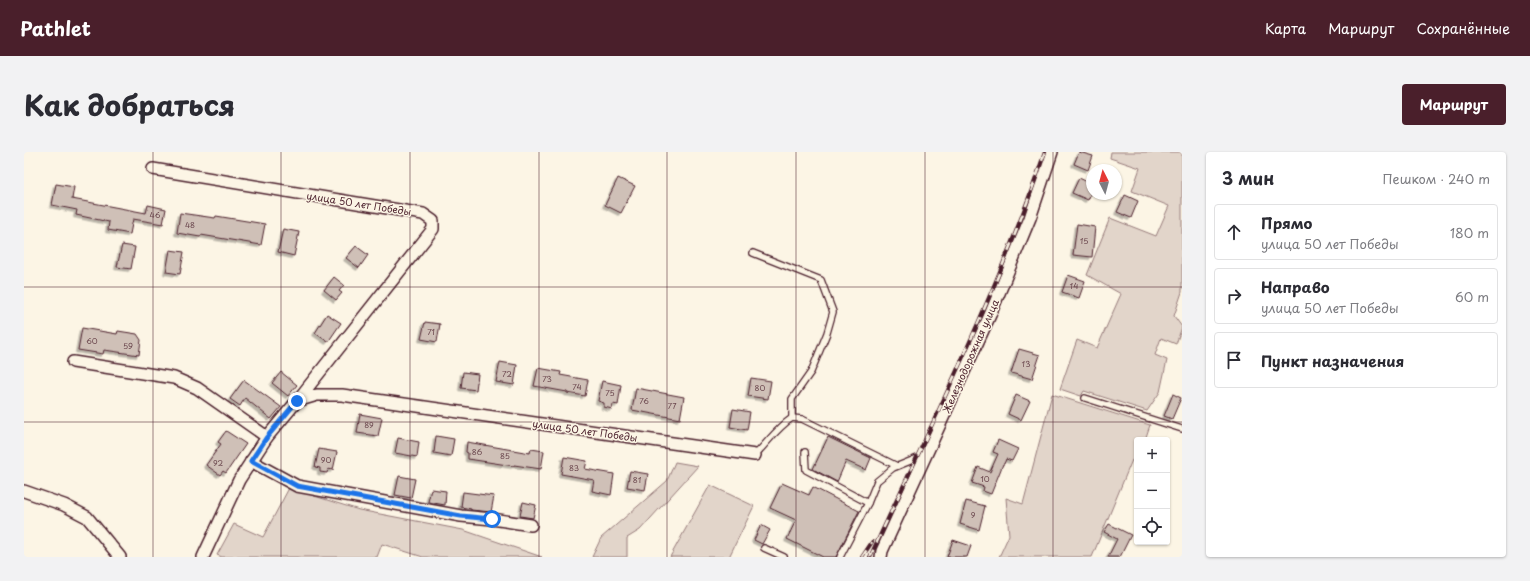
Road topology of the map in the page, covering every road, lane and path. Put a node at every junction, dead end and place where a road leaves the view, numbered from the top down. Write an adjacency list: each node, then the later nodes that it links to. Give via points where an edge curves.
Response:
1 (1052, 152): 12 (street, Железнодорожная улица, via 1030,218 990,315)
2 (153, 169): 6 (street, улица 50 лет Победы, via 423,214 433,222 433,230)
3 (753, 253): 7 (lane, via 821,280 833,312 811,372 792,399)
4 (74, 362): 9 (street, via 174,378 197,388)
5 (1085, 398): 8 (lane)
6 (297, 401): 9 (street, улица 50 лет Победы); 11 (street, улица 50 лет Победы, via 317,394 342,395)
7 (792, 418): 11 (lane, via 780,426); 14 (lane, via 802,419)
8 (1182, 429)
9 (267, 437): 13 (street, улица 50 лет Победы)
10 (805, 452): 16 (lane, via 806,470)
11 (755, 455)
12 (926, 455): 14 (lane); 23 (street, Железнодорожная улица)
13 (251, 461): 17 (street, via 297,486 461,516); 20 (street, улица 50 лет Победы, via 239,480)
14 (897, 466): 16 (lane, via 878,481)
15 (24, 491): 19 (street, via 64,505 87,517)
16 (868, 503): 22 (lane)
17 (531, 525)
18 (764, 548): 21 (lane)
19 (120, 557)
20 (203, 557)
21 (784, 557)
22 (840, 557)
23 (881, 557)

